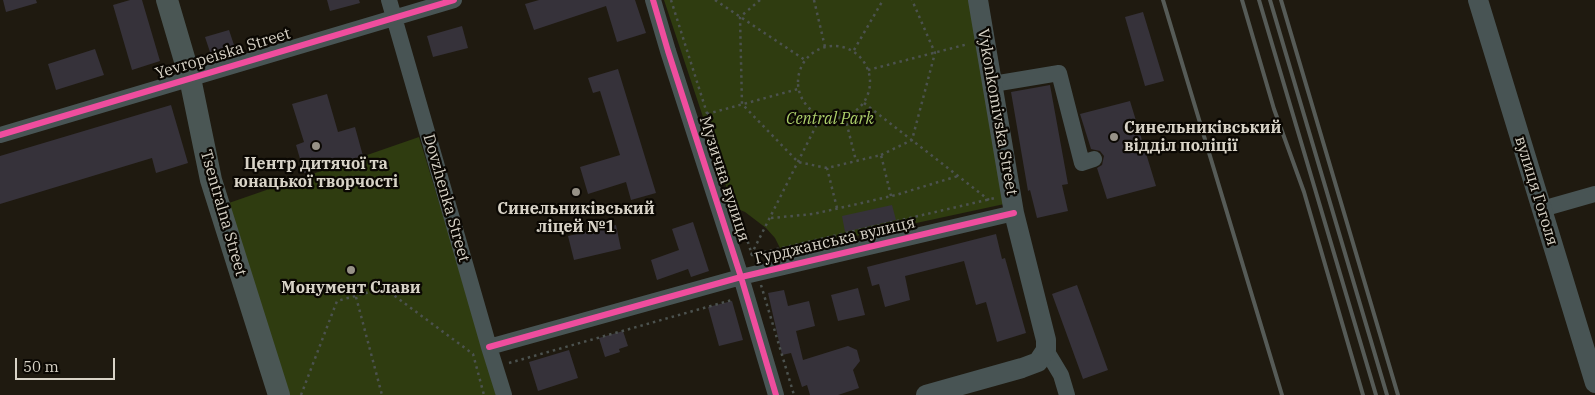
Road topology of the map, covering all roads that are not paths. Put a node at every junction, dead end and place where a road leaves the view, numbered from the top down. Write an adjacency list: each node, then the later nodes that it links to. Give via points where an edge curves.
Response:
1 (167, 0): 8 (main road, Tsentralna Street)
2 (389, 0): 7 (street, Dovzhenka Street)
3 (454, 0): 7 (street, Yevropeiska Street)
4 (653, 0): 15 (street, Музична вулиця)
5 (978, 0): 9 (street, Vykonkomivska Street)
6 (1478, 0): 13 (street, вулиця Гоголя)
7 (394, 17): 8 (street, Yevropeiska Street); 17 (street, Dovzhenka Street)
8 (190, 78): 10 (street, Yevropeiska Street); 19 (main road, Tsentralna Street, via 211,180)
9 (993, 84): 11 (street, via 1059,73 1082,163); 14 (street, Vykonkomivska Street)
10 (0, 135)
11 (1094, 159)
12 (1595, 194): 13 (street)
13 (1542, 209): 18 (street, вулиця Гоголя)
14 (1011, 214): 15 (street, Гурджанська вулиця); 16 (street, Vykonkomivska Street)
15 (741, 277): 17 (street, Гурджанська вулиця); 21 (street, Музична вулиця, via 755,293)
16 (1046, 345): 22 (street, via 1038,362); 23 (street, Vykonkomivska Street)
17 (489, 347): 20 (street, Dovzhenka Street)
18 (1595, 383)
19 (280, 395)
20 (504, 395)
21 (776, 395)
22 (926, 395)
23 (1067, 395)

